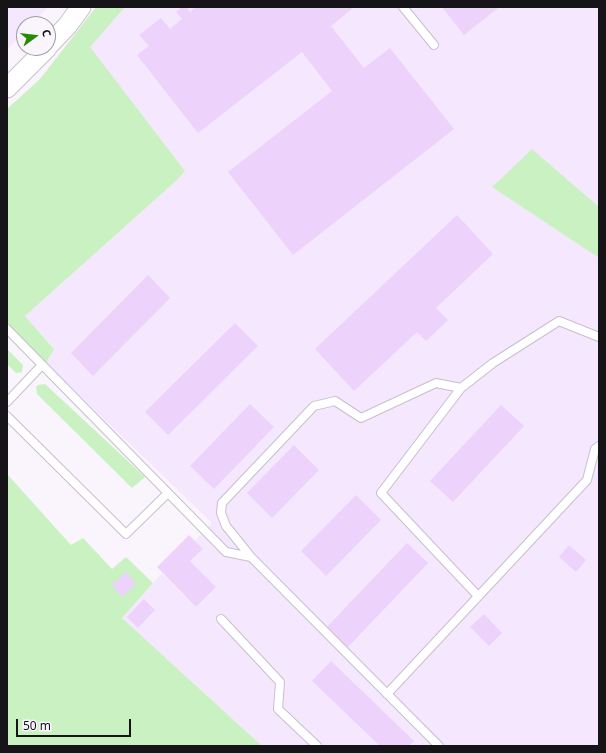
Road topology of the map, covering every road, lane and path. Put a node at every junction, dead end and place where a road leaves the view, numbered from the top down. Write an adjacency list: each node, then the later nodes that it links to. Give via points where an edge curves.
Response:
1 (81, 7): 3 (street)
2 (403, 7): 4 (lane)
3 (56, 38)
4 (434, 45)
5 (38, 56): 6 (street)
6 (7, 88)
7 (7, 330): 9 (lane)
8 (599, 337): 10 (lane, via 559,321 493,363)
9 (42, 365): 11 (lane); 14 (lane)
10 (461, 388): 15 (lane, via 436,383 361,418 335,400 314,406 222,503 221,513 226,526); 16 (lane, via 381,493)
11 (7, 402)
12 (7, 416): 14 (lane, via 126,534)
13 (599, 446): 16 (lane, via 595,449 587,480)
14 (168, 493): 15 (lane, via 226,552)
15 (251, 557): 18 (lane)
16 (478, 596): 18 (lane)
17 (221, 619): 19 (lane, via 280,682 278,709)
18 (387, 694): 20 (lane)
19 (318, 746)
20 (440, 746)

